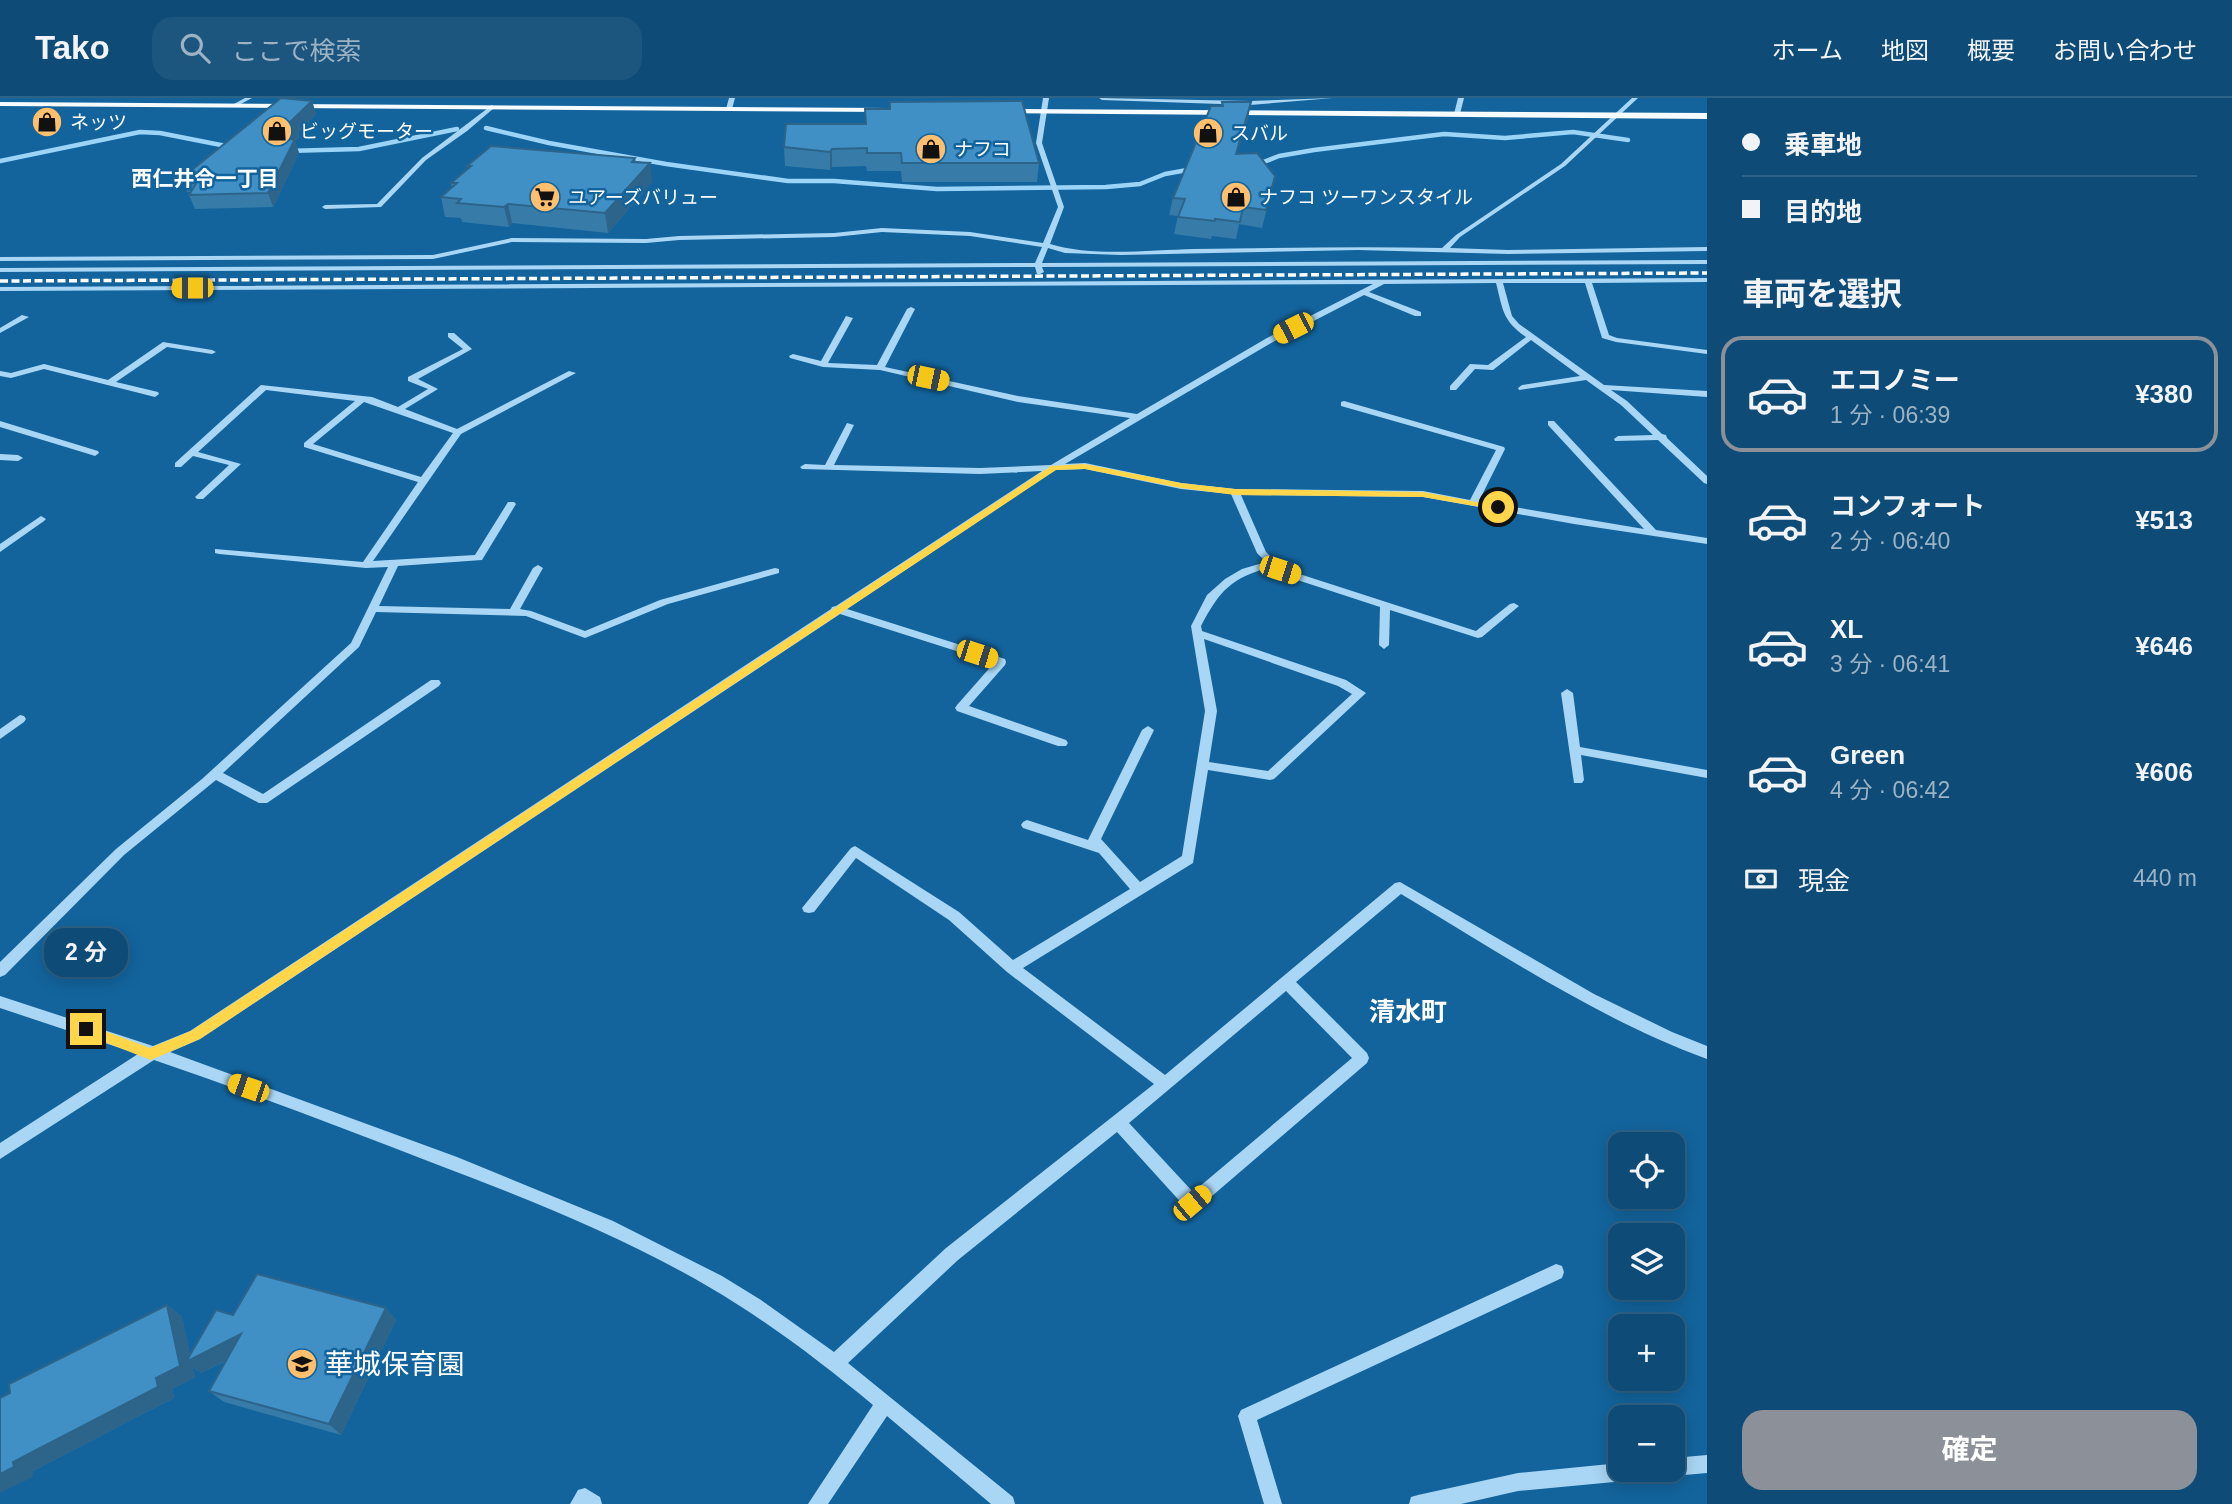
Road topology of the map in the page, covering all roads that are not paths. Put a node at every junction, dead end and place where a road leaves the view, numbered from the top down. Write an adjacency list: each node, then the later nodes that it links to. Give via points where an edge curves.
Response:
1 (249, 98): 11 (street)
2 (732, 98): 13 (street)
3 (1046, 98): 16 (street)
4 (1102, 98): 8 (street)
5 (1330, 98): 9 (street)
6 (1461, 98): 19 (street)
7 (1635, 98): 20 (street)
8 (1172, 100): 9 (street); 17 (street)
9 (1289, 103): 18 (street)
10 (0, 104): 11 (main road)
11 (235, 105): 12 (main road)
12 (492, 107): 13 (main road); 22 (street, via 424,159 379,206)
13 (730, 109): 14 (main road)
14 (894, 110)
15 (989, 110): 16 (main road)
16 (1044, 111): 17 (main road); 23 (street, via 1039,143 1061,207)
17 (1174, 111): 18 (main road)
18 (1299, 113): 19 (main road)
19 (1457, 114): 20 (main road)
20 (1619, 115): 21 (main road); 26 (street, via 1563,165)
21 (1707, 116)
22 (325, 207)
23 (1046, 245): 24 (street, via 1065,251 1121,253); 27 (street, via 970,234 882,230 646,241 512,240 433,257); 30 (street)
24 (1358, 248): 26 (street); 29 (street)
25 (1707, 249): 26 (street)
26 (1444, 250)
27 (0, 259)
28 (1707, 262): 29 (street)
29 (1371, 264): 30 (street); 33 (street)
30 (1038, 265): 31 (street); 36 (street)
31 (0, 270)
32 (1707, 280): 35 (street)
33 (1385, 281): 34 (street); 36 (street); 38 (street)
34 (1499, 281): 35 (street); 45 (street, via 1508,316)
35 (1588, 281): 47 (street, via 1605,336)
36 (1043, 283): 37 (street)
37 (0, 289)
38 (1363, 292): 40 (street); 63 (street)
39 (911, 309): 50 (street)
40 (1418, 314)
41 (25, 317): 43 (street)
42 (849, 318): 49 (street)
43 (0, 331)
44 (451, 335): 62 (street, via 468,349 411,379 434,389)
45 (1529, 338): 53 (street); 56 (street, via 1490,368 1473,366)
46 (212, 352): 54 (street, via 166,344)
47 (1707, 352)
48 (793, 356): 49 (street)
49 (823, 365): 50 (street)
50 (880, 368): 63 (street, via 1018,399)
51 (0, 373): 54 (street, via 11,376 44,366)
52 (572, 373): 67 (street)
53 (1588, 377): 55 (street); 57 (street)
54 (108, 383): 58 (street)
55 (1602, 387): 59 (street); 68 (street)
56 (1453, 388)
57 (1522, 388)
58 (155, 394)
59 (1707, 394)
60 (362, 399): 62 (street); 71 (street, via 264,387); 78 (street, via 307,445)
61 (1344, 404): 82 (street, via 1501,449)
62 (398, 410): 67 (street)
63 (1138, 417): 77 (street)
64 (1551, 423): 85 (street)
65 (0, 424): 70 (street)
66 (850, 425): 76 (street)
67 (458, 432): 78 (street)
68 (1663, 437): 69 (street); 79 (street)
69 (1618, 439)
70 (94, 453)
71 (191, 453): 74 (street); 81 (street, via 236,464)
72 (0, 457): 73 (street)
73 (18, 458)
74 (178, 465)
75 (805, 467): 76 (street)
76 (828, 467): 77 (street, via 980,471)
77 (1054, 467): 80 (street, via 1085,466); 97 (street)
78 (423, 481): 91 (street)
79 (1707, 481)
80 (1235, 492): 82 (street, via 1423,494); 90 (street)
81 (200, 497)
82 (1473, 503): 85 (street)
83 (511, 504): 89 (street, via 478,558)
84 (41, 519): 87 (street)
85 (1653, 533): 86 (street)
86 (1707, 541)
87 (0, 549)
88 (219, 551): 91 (street)
89 (394, 564): 91 (street); 96 (street)
90 (1271, 564): 94 (street); 99 (street, via 1246,571 1211,597 1196,626)
91 (366, 565)
92 (538, 568): 98 (street)
93 (775, 572): 98 (street, via 664,602 585,635 527,613)
94 (1385, 604): 95 (street, via 1478,635); 100 (street)
95 (1514, 606)
96 (373, 609): 98 (street); 109 (street, via 355,645)
97 (836, 609): 106 (street, via 1001,662 961,708); 121 (street, via 195,1035)
98 (513, 613)
99 (1198, 633): 108 (street, via 1211,711); 108 (street, via 1360,693 1270,776)
100 (1384, 645)
101 (435, 683): 109 (street, via 263,800)
102 (1567, 693): 107 (street)
103 (20, 719): 105 (street)
104 (1148, 730): 113 (street, via 1094,840)
105 (0, 735)
106 (1062, 743)
107 (1574, 750): 110 (street); 111 (street)
108 (1204, 765): 114 (street, via 1188,859)
109 (215, 774): 117 (street, via 120,852)
110 (1707, 774)
111 (1578, 780)
112 (1027, 825): 113 (street)
113 (1104, 851): 114 (street)
114 (1139, 890): 116 (street)
115 (809, 908): 116 (street, via 855,851 954,916)
116 (1012, 968): 122 (street)
117 (0, 971)
118 (1286, 981): 120 (street, via 1400,887 1569,987); 122 (street); 123 (street, via 1362,1058 1192,1203)
119 (0, 1002): 121 (street)
120 (1707, 1053)
121 (151, 1054): 124 (street); 126 (street, via 322,1113 608,1224 717,1283)
122 (1164, 1084): 123 (street)
123 (1118, 1122): 126 (street, via 952,1254)
124 (0, 1152)
125 (1556, 1272): 135 (street, via 1247,1416)
126 (836, 1362): 127 (street)
127 (885, 1403): 133 (street); 134 (street)
128 (1707, 1464): 129 (street)
129 (1685, 1467)
130 (1608, 1474): 136 (street, via 1518,1482)
131 (579, 1504): 132 (street, via 585,1497)
132 (593, 1504)
133 (817, 1504)
134 (1006, 1504)
135 (1273, 1504)
136 (1418, 1504)

